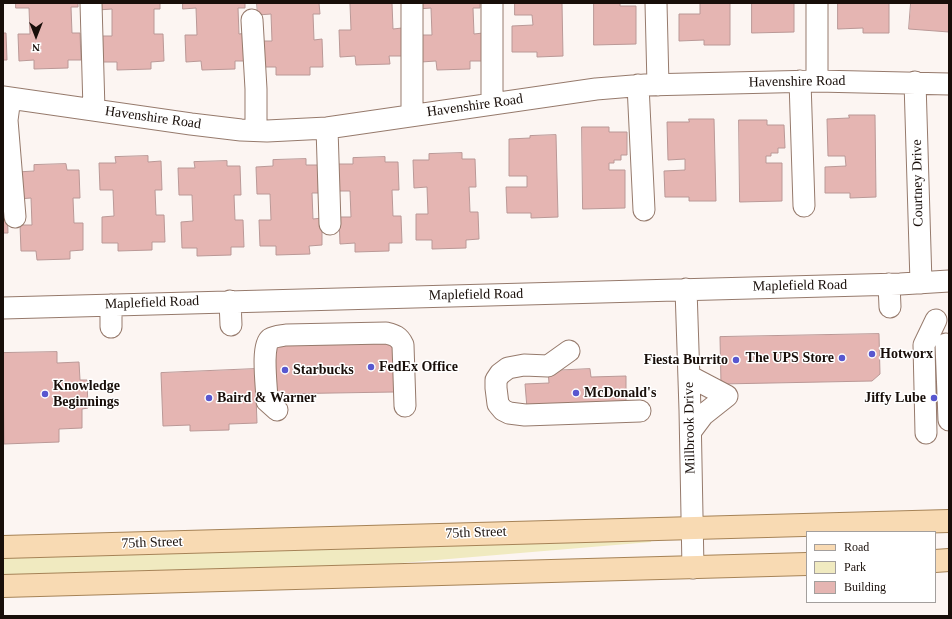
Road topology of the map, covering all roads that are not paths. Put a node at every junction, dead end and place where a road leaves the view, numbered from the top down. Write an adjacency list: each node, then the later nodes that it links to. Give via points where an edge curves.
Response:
1 (91, 3): 13 (street)
2 (412, 3): 14 (street)
3 (492, 3): 12 (street)
4 (656, 3): 10 (street)
5 (817, 3): 7 (street)
6 (252, 20): 16 (street)
7 (809, 81): 8 (street, Havenshire Road); 10 (street, Havenshire Road); 17 (street)
8 (915, 82): 9 (street, Havenshire Road); 22 (street, Courtney Drive)
9 (949, 84)
10 (648, 85): 12 (street, Havenshire Road, via 596,89); 18 (street)
11 (7, 97): 13 (street, Havenshire Road); 19 (street)
12 (492, 104): 14 (street, Havenshire Road)
13 (94, 110): 16 (street, Havenshire Road, via 191,124)
14 (412, 115): 15 (street, Havenshire Road)
15 (327, 128): 16 (street, Havenshire Road); 20 (street)
16 (256, 130)
17 (804, 206)
18 (644, 210)
19 (15, 217)
20 (330, 224)
21 (949, 281): 22 (street, Maplefield Road)
22 (921, 283): 23 (street, Maplefield Road)
23 (889, 284): 24 (street, Maplefield Road); 27 (street)
24 (686, 289): 25 (street, Maplefield Road); 33 (street, Millbrook Drive)
25 (230, 301): 26 (street, Maplefield Road); 29 (street)
26 (111, 304): 28 (street, Maplefield Road); 30 (street)
27 (890, 307)
28 (3, 308)
29 (231, 325)
30 (111, 327)
31 (948, 347): 37 (street); 37 (street, via 936,320)
32 (569, 351): 36 (street, via 548,366 524,365 508,368 500,374 496,380 496,396 502,410 525,415)
33 (689, 376): 38 (street, Millbrook Drive); 38 (street, via 727,396 703,415)
34 (405, 406): 35 (street, via 403,344 395,335 386,332 286,335 270,339 267,344 267,401)
35 (276, 410)
36 (640, 411)
37 (938, 429)
38 (691, 431): 40 (street, Millbrook Drive)
39 (949, 520): 40 (main road, 75th Street)
40 (692, 527): 41 (main road, 75th Street); 45 (street, Millbrook Drive)
41 (3, 547)
42 (949, 560): 43 (main road)
43 (936, 561)
44 (806, 564): 45 (main road)
45 (693, 568): 46 (main road)
46 (3, 586)

